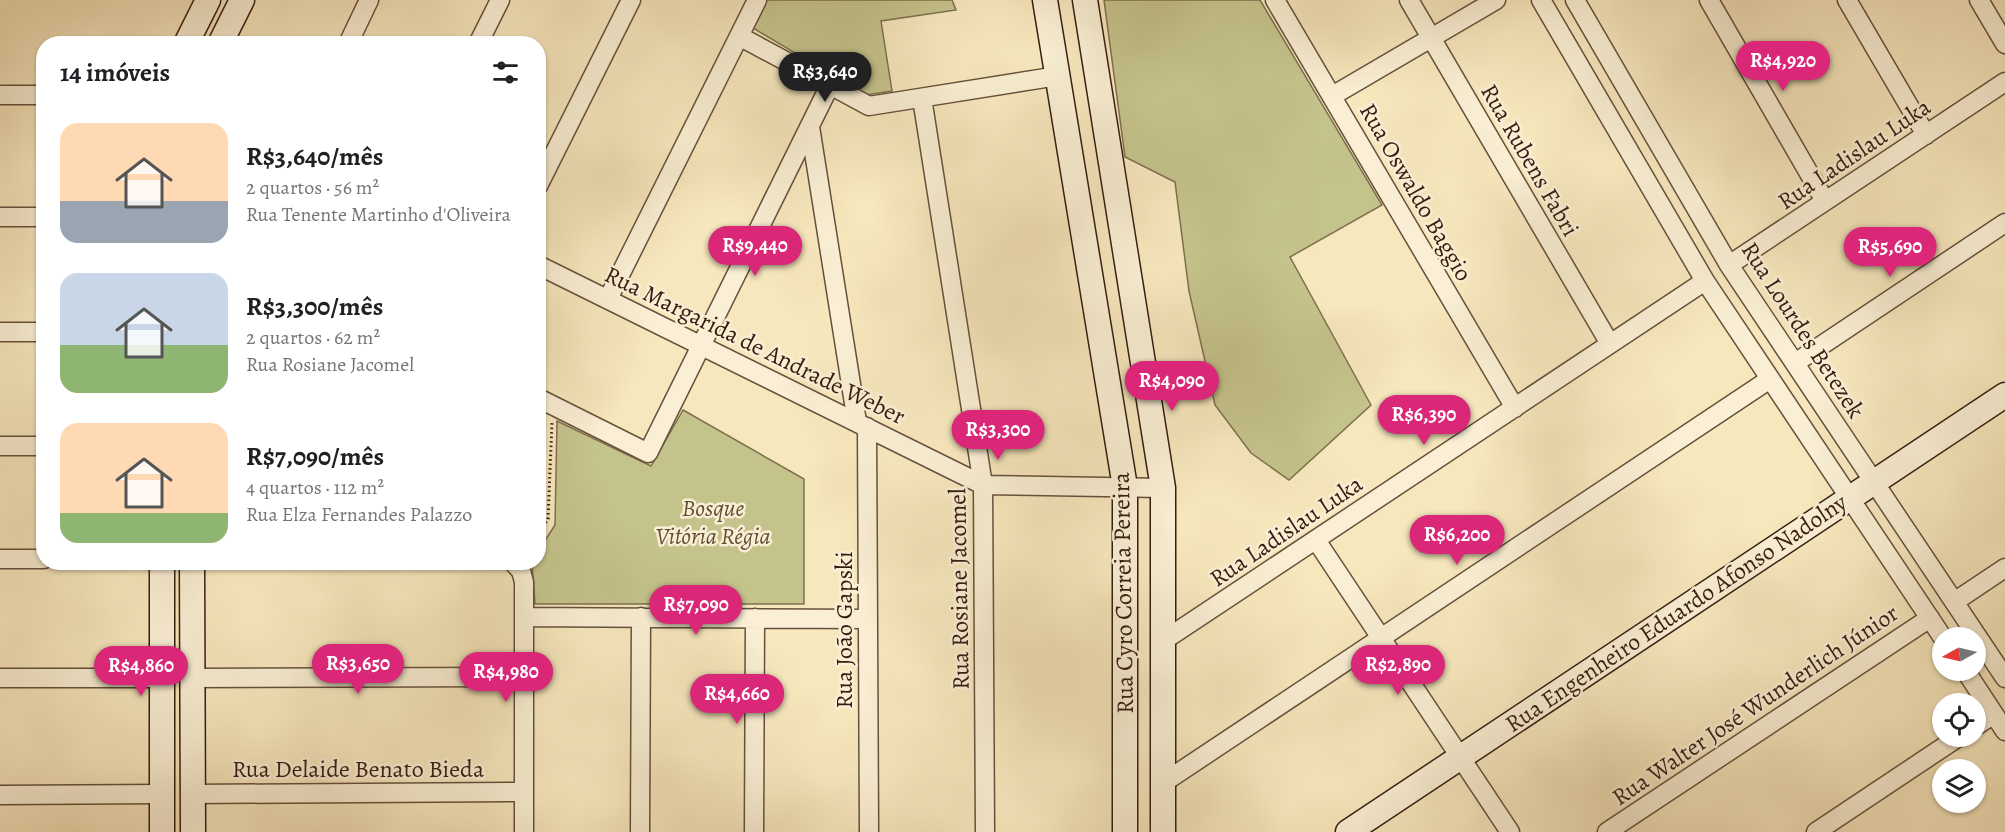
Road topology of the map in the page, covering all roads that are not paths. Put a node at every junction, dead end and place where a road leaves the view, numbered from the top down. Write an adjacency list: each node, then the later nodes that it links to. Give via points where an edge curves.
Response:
1 (208, 0): 17 (street)
2 (242, 0): 18 (street)
3 (369, 0): 19 (street)
4 (500, 0): 20 (street)
5 (631, 0): 33 (street)
6 (757, 0): 21 (street)
7 (1045, 0): 24 (street, Rua Cyro Correia Pereira)
8 (1085, 0): 57 (street, Rua Cyro Correia Pereira)
9 (1275, 0): 29 (street, Rua Oswaldo Baggio)
10 (1409, 0): 22 (street, Rua Rubens Fabri)
11 (1496, 0): 22 (street)
12 (1541, 0): 40 (street)
13 (1575, 0): 38 (street, Rua Lourdes Betezek)
14 (1709, 0): 34 (street)
15 (1847, 0): 32 (street)
16 (1979, 0): 23 (street)
17 (190, 36)
18 (224, 36)
19 (352, 36)
20 (482, 36)
21 (739, 36): 26 (street); 41 (street)
22 (1431, 38): 29 (street); 44 (street, Rua Rubens Fabri)
23 (2005, 44)
24 (1058, 76): 30 (street); 56 (street, Rua Cyro Correia Pereira)
25 (2005, 82): 32 (street, Rua Ladislau Luka)
26 (830, 86): 30 (street, via 869,106); 31 (street)
27 (0, 95): 28 (street)
28 (36, 96)
29 (1332, 96): 50 (street, Rua Oswaldo Baggio)
30 (922, 98): 55 (street, Rua Rosiane Jacomel)
31 (810, 127): 45 (street); 51 (street, Rua João Gapski)
32 (1926, 135): 34 (street, Rua Ladislau Luka)
33 (546, 170)
34 (1825, 201): 38 (street, Rua Ladislau Luka)
35 (0, 217): 36 (street)
36 (36, 217)
37 (2005, 223): 46 (street)
38 (1730, 265): 46 (street, Rua Lourdes Betezek)
39 (546, 269): 41 (street, Rua Margarida de Andrade Weber)
40 (1705, 281): 44 (street, Rua Ladislau Luka); 47 (street)
41 (608, 299): 45 (street, Rua Margarida de Andrade Weber)
42 (0, 332): 43 (street)
43 (36, 332)
44 (1610, 344): 50 (street, Rua Ladislau Luka)
45 (701, 346): 49 (street, via 648,453); 51 (street, Rua Margarida de Andrade Weber)
46 (1795, 363): 54 (street, Rua Lourdes Betezek)
47 (1770, 379): 58 (street); 73 (street)
48 (2005, 394): 54 (street, Rua Engenheiro Eduardo Afonso Nadolny)
49 (546, 402)
50 (1515, 408): 59 (street, Rua Ladislau Luka)
51 (862, 425): 55 (street, Rua Margarida de Andrade Weber); 71 (street, Rua João Gapski)
52 (0, 446): 53 (street)
53 (36, 446)
54 (1874, 482): 58 (street, Rua Engenheiro Eduardo Afonso Nadolny); 66 (street, Rua Lourdes Betezek)
55 (983, 485): 56 (street, Rua Margarida de Andrade Weber); 97 (street, Rua Rosiane Jacomel)
56 (1125, 487): 57 (street, Rua Margarida de Andrade Weber); 98 (street, Rua Cyro Correia Pereira)
57 (1163, 488): 74 (street, Rua Cyro Correia Pereira)
58 (1850, 498): 70 (street); 85 (street, Rua Engenheiro Eduardo Afonso Nadolny)
59 (1316, 540): 73 (street); 74 (street, Rua Ladislau Luka)
60 (0, 559): 61 (street)
61 (36, 559)
62 (2005, 568): 66 (street)
63 (162, 570): 77 (street)
64 (192, 570): 78 (street)
65 (519, 570): 67 (street, via 524,577)
66 (1954, 602): 79 (street, Rua Lourdes Betezek)
67 (524, 617): 68 (street); 75 (street)
68 (641, 617): 69 (street); 94 (street)
69 (755, 618): 71 (street); 95 (street)
70 (1930, 618): 72 (street); 102 (street, Rua Walter José Wunderlich Júnior)
71 (868, 619): 96 (street, Rua João Gapski)
72 (1936, 627)
73 (1381, 638): 85 (street); 86 (street)
74 (1163, 641): 86 (street, Rua Cyro Correia Pereira)
75 (524, 677): 78 (street); 87 (street)
76 (0, 678): 77 (street)
77 (162, 678): 88 (street)
78 (192, 678): 89 (street)
79 (2005, 678)
80 (1972, 681): 81 (street)
81 (1994, 714): 82 (street); 83 (street)
82 (1986, 719)
83 (2005, 731)
84 (1944, 747): 103 (street)
85 (1460, 757): 100 (street, Rua Engenheiro Eduardo Afonso Nadolny); 101 (street)
86 (1163, 783): 99 (street, Rua Cyro Correia Pereira)
87 (524, 792): 89 (street, Rua Delaide Benato Bieda); 93 (street)
88 (162, 794): 90 (street); 91 (street)
89 (193, 794): 92 (street)
90 (0, 795)
91 (162, 832)
92 (193, 832)
93 (524, 832)
94 (640, 832)
95 (754, 832)
96 (869, 832)
97 (985, 832)
98 (1125, 832)
99 (1163, 832)
100 (1348, 832)
101 (1510, 832)
102 (1607, 832)
103 (1816, 832)

